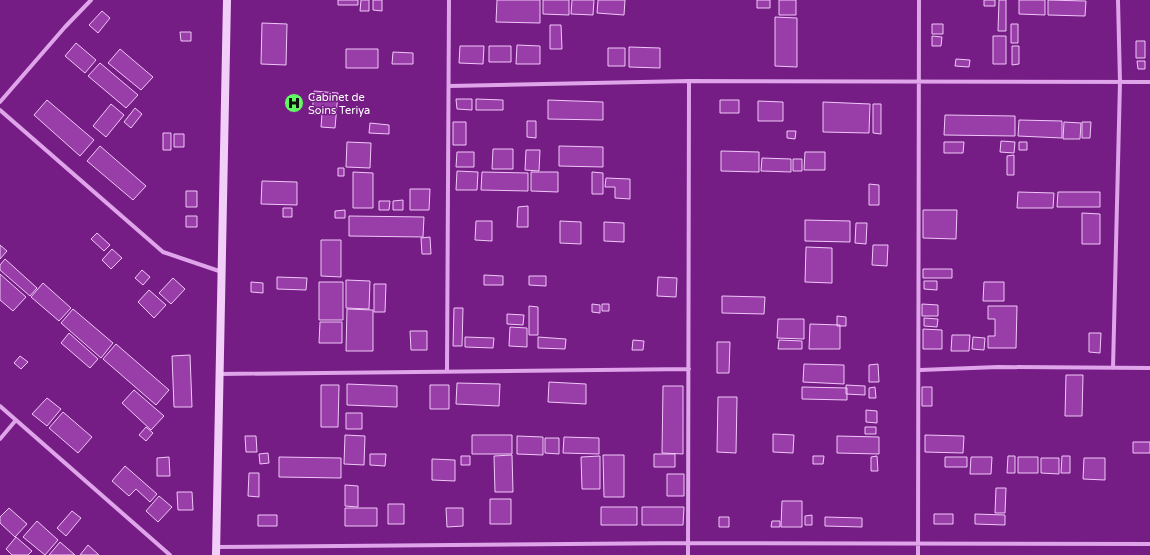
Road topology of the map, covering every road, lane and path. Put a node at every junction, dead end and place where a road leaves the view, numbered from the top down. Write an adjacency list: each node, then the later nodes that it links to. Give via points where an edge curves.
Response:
1 (91, 0): 11 (street)
2 (227, 0): 13 (street)
3 (449, 0): 10 (street)
4 (919, 0): 7 (street)
5 (1118, 0): 8 (street)
6 (689, 81): 7 (street); 10 (street); 16 (street)
7 (919, 81): 8 (street); 17 (street)
8 (1120, 82): 9 (street); 14 (street)
9 (1150, 82)
10 (449, 86): 18 (street)
11 (0, 102)
12 (0, 110): 13 (street, via 163,252)
13 (222, 272): 19 (street)
14 (1113, 368): 15 (street); 17 (street, via 998,366)
15 (1150, 368)
16 (689, 369): 18 (street); 23 (street)
17 (920, 370): 24 (street)
18 (447, 371): 19 (street)
19 (220, 374): 26 (street)
20 (0, 406): 21 (street)
21 (16, 420): 22 (street); 27 (street)
22 (0, 438)
23 (688, 543): 24 (street); 26 (street); 28 (street)
24 (918, 544): 25 (street); 29 (street)
25 (1150, 544)
26 (216, 551)
27 (170, 555)
28 (688, 555)
29 (918, 555)

